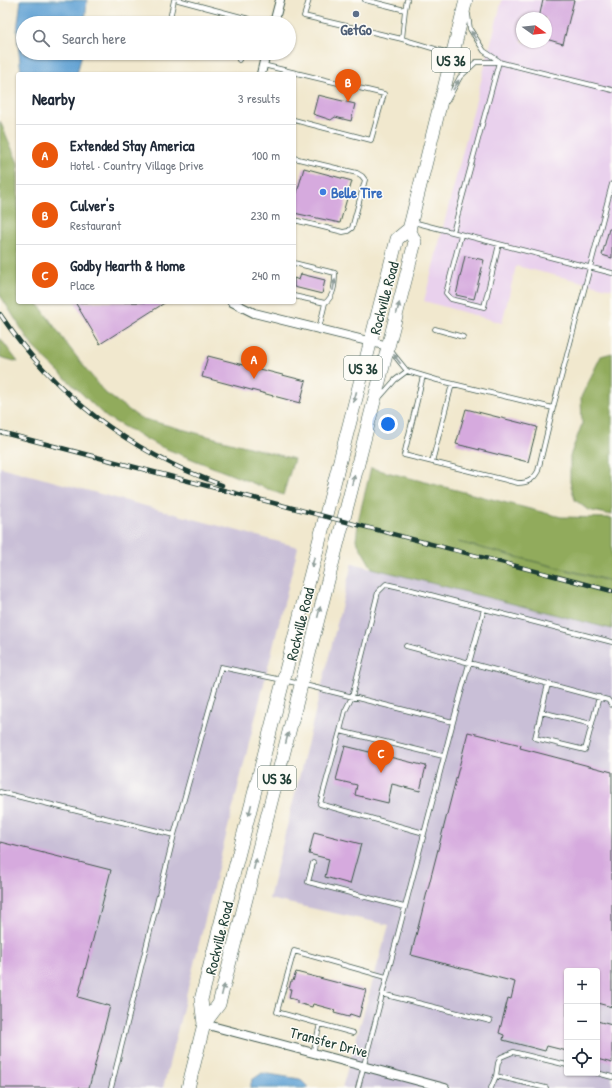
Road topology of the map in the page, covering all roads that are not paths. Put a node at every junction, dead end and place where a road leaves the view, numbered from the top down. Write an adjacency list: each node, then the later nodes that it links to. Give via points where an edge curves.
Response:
1 (174, 0): 9 (lane)
2 (178, 0): 10 (lane)
3 (280, 0): 11 (street)
4 (309, 0): 12 (lane, via 304,16)
5 (365, 0): 8 (lane)
6 (407, 0): 8 (lane)
7 (465, 0): 13 (main road, Rockville Road / US 36); 15 (lane, one-way to 7, via 484,51 470,29)
8 (405, 10): 12 (lane)
9 (171, 16)
10 (238, 16)
11 (276, 16)
12 (402, 39): 13 (lane)
13 (452, 54): 21 (main road, Rockville Road / US 36)
14 (264, 60): 16 (street)
15 (499, 62): 20 (lane); 21 (lane, one-way to 15, via 460,77 476,62); 27 (lane)
16 (263, 64): 17 (street); 18 (lane)
17 (261, 72)
18 (288, 72)
19 (296, 74): 22 (lane, via 384,94 371,140)
20 (612, 90)
21 (436, 119): 26 (main road, Rockville Road / US 36)
22 (296, 121)
23 (296, 158): 25 (lane, via 357,173 365,180 352,228 348,231 342,232)
24 (612, 184): 31 (lane)
25 (296, 220)
26 (410, 225): 27 (lane); 39 (main road, Rockville Road / US 36, via 397,239); 40 (main road, Rockville Road / US 36, one-way to 26, via 415,242)
27 (453, 232): 28 (lane)
28 (461, 235): 29 (lane); 29 (lane, via 446,293 451,299 484,307)
29 (500, 244): 31 (lane)
30 (296, 263): 34 (lane, one-way to 30, via 330,299 336,273)
31 (591, 268): 32 (lane); 45 (lane)
32 (612, 273)
33 (296, 296): 34 (lane)
34 (325, 303): 36 (lane)
35 (236, 304): 36 (street, via 254,313)
36 (319, 329): 39 (street)
37 (435, 329): 38 (lane)
38 (463, 337)
39 (370, 341): 40 (street); 51 (main road, Rockville Road / US 36, one-way to 51)
40 (388, 346): 41 (lane, one-way to 40); 44 (main road, Rockville Road / US 36)
41 (407, 371): 42 (lane); 44 (lane, via 395,380)
42 (423, 376): 43 (lane); 46 (lane, via 404,455)
43 (452, 384): 45 (lane); 46 (lane)
44 (372, 408): 52 (main road, Rockville Road / US 36, one-way to 44)
45 (553, 408): 46 (lane, via 538,471 530,481 518,483)
46 (432, 462)
47 (484, 610): 48 (lane); 50 (lane); 54 (lane, via 386,584 378,592)
48 (612, 642)
49 (406, 646): 50 (lane)
50 (469, 663): 53 (lane); 58 (lane)
51 (283, 681): 52 (lane); 64 (lane, via 221,667); 70 (main road, Rockville Road / US 36, one-way to 70, via 201,1000)
52 (301, 684): 54 (lane); 70 (main road, Rockville Road / US 36, one-way to 52, via 219,1004)
53 (548, 684): 55 (lane); 57 (lane)
54 (352, 697): 58 (lane); 60 (lane)
55 (599, 697): 56 (lane, via 608,700); 59 (lane)
56 (612, 705)
57 (540, 712): 59 (lane); 59 (lane, via 535,738 578,749 586,750)
58 (453, 722): 61 (lane)
59 (592, 724)
60 (340, 731): 61 (lane); 63 (lane, via 320,804)
61 (443, 756): 63 (lane)
62 (0, 792): 64 (lane)
63 (424, 833): 66 (lane)
64 (174, 835): 79 (lane)
65 (313, 863): 66 (lane, via 308,882)
66 (404, 907): 67 (lane)
67 (386, 977): 68 (lane); 71 (lane, via 294,952 277,1012)
68 (382, 994): 69 (lane); 75 (lane)
69 (490, 1021)
70 (204, 1024): 73 (street, Transfer Drive); 80 (main road, Rockville Road / US 36)
71 (320, 1024): 72 (lane); 73 (lane)
72 (353, 1033)
73 (313, 1053): 75 (street, Transfer Drive)
74 (564, 1064): 77 (lane, via 513,1052 501,1057)
75 (363, 1066): 81 (lane); 82 (street, Transfer Drive)
76 (600, 1074): 78 (lane)
77 (496, 1076): 83 (lane); 84 (lane)
78 (612, 1077)
79 (111, 1088)
80 (188, 1088)
81 (358, 1088)
82 (445, 1088)
83 (491, 1088)
84 (546, 1088)

